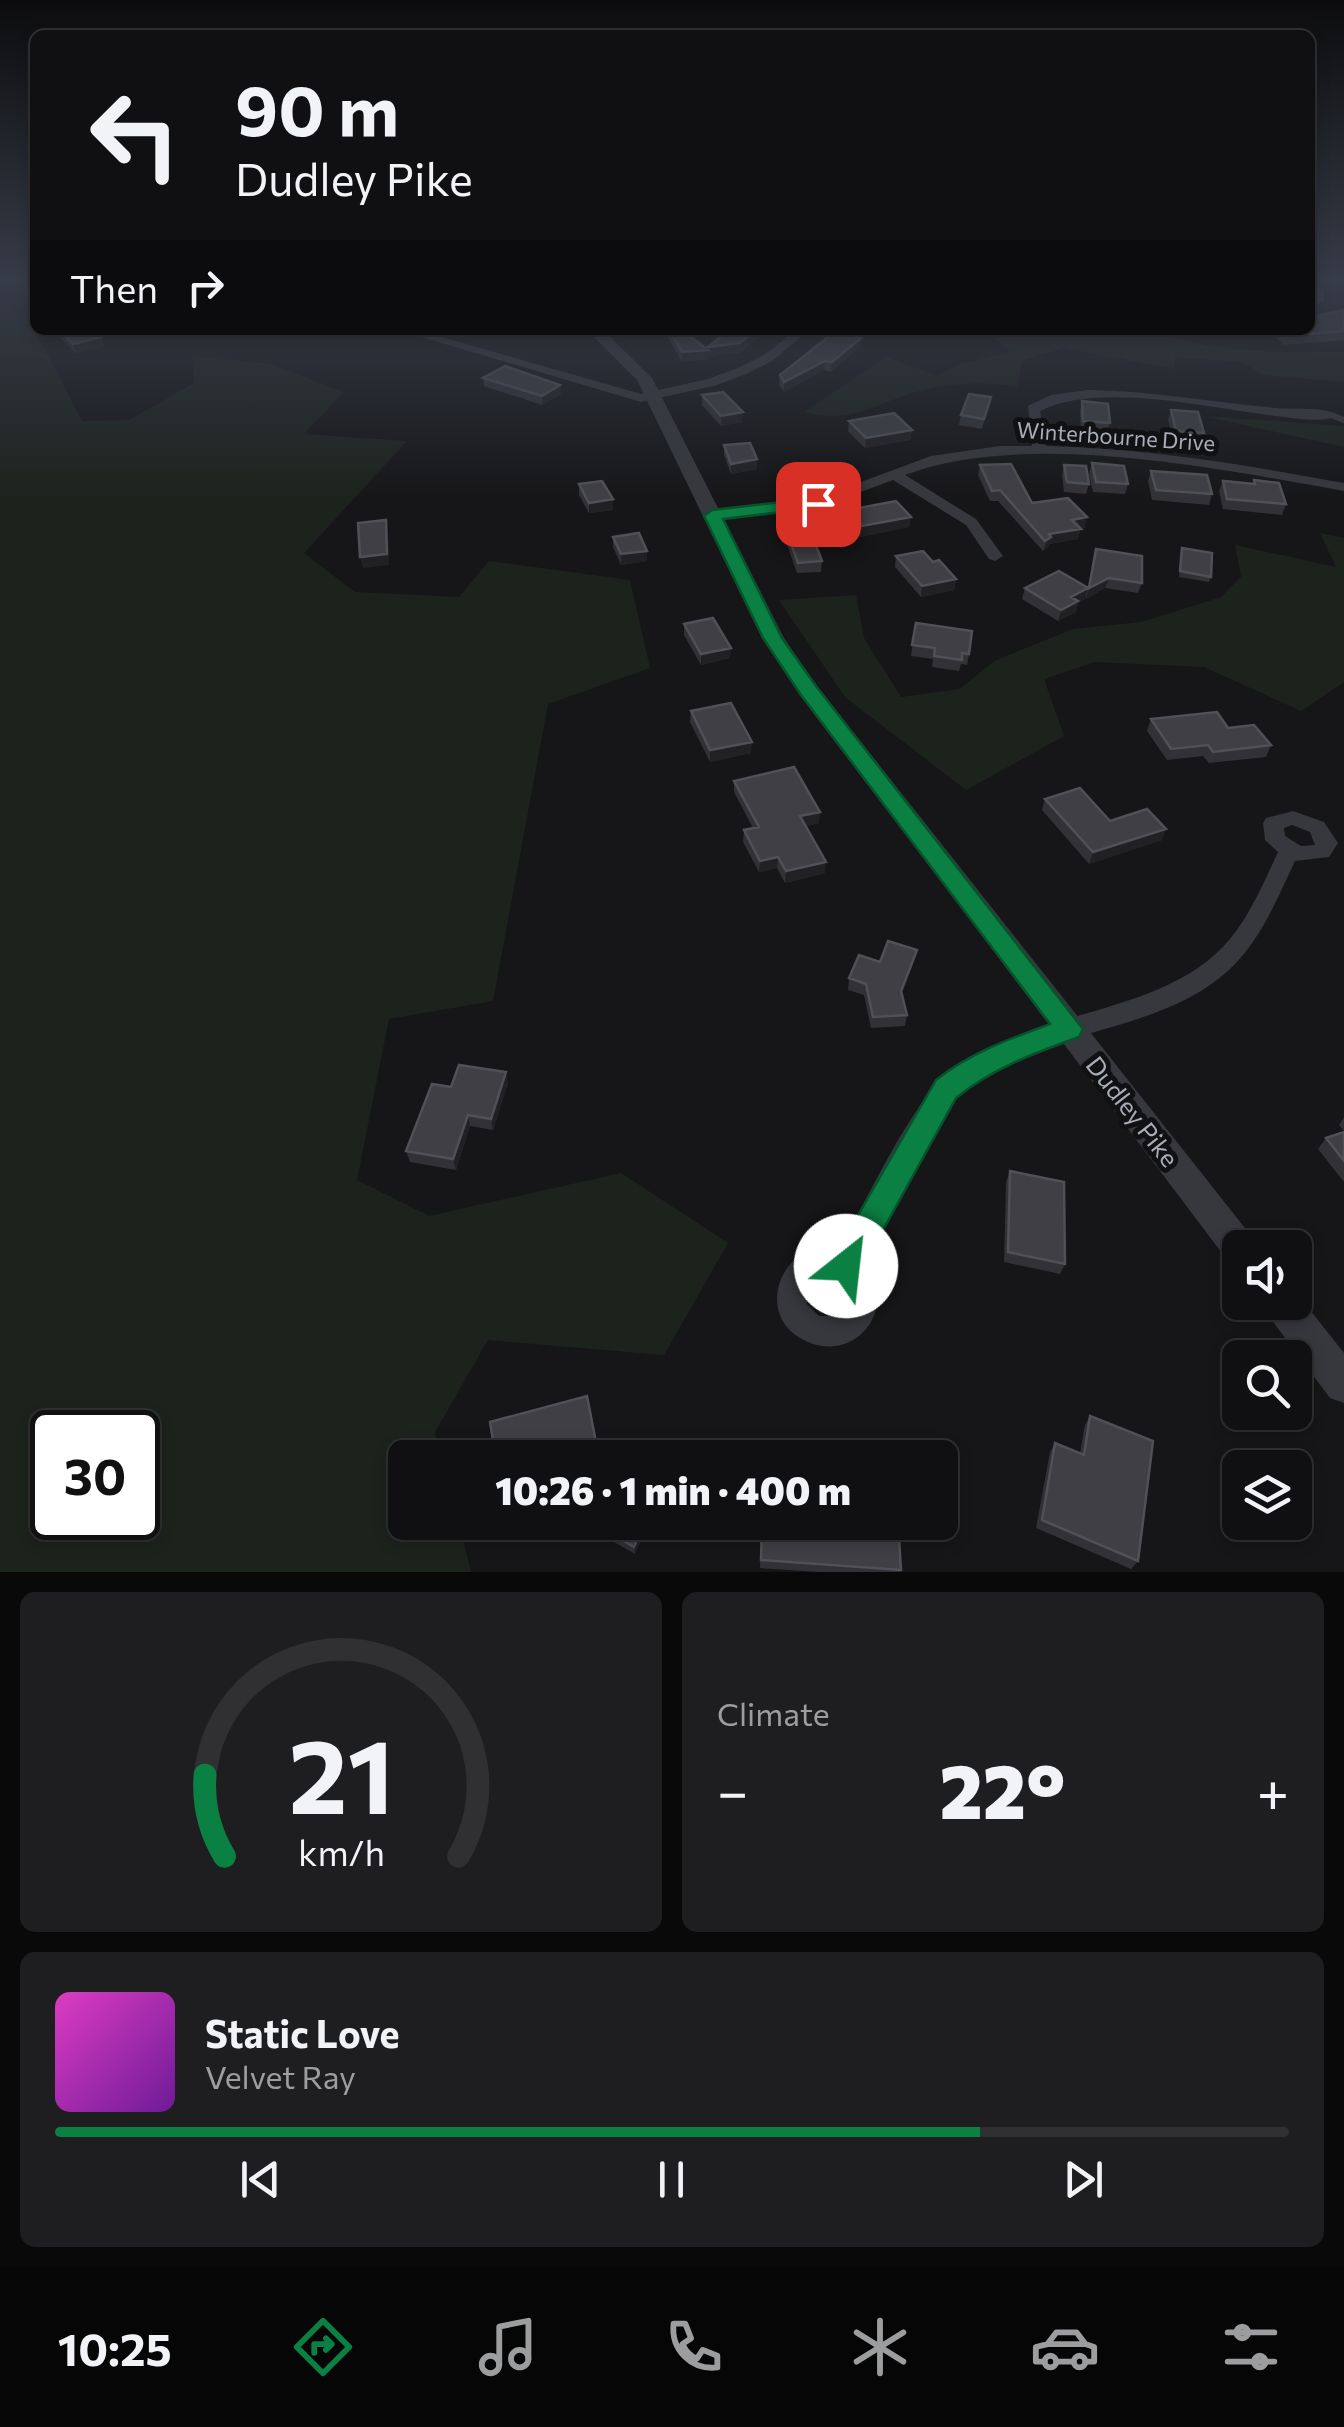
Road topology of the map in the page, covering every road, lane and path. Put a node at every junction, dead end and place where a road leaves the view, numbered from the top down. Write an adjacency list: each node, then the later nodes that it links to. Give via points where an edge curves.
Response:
1 (495, 354): 4 (street, via 626,397)
2 (621, 354): 4 (street, Dudley Pike)
3 (773, 354): 4 (street, via 712,382)
4 (653, 395): 9 (street, Dudley Pike)
5 (1337, 417): 6 (street, via 1068,395 1034,409)
6 (1039, 449): 7 (street, Winterbourne Drive, via 952,455); 8 (street, Winterbourne Drive, via 1232,467)
7 (894, 474): 9 (street, Winterbourne Drive, via 818,504); 10 (street, via 971,522)
8 (1344, 487)
9 (712, 516): 12 (street, Dudley Pike, via 772,638 808,690)
10 (995, 556)
11 (1289, 850): 12 (street, via 1250,929 1211,970)
12 (1070, 1029): 13 (street, Dudley Pike); 14 (street, via 1002,1054 946,1089)
13 (1225, 1230)
14 (846, 1266)
15 (1295, 1320): 16 (street)
16 (1344, 1384)

